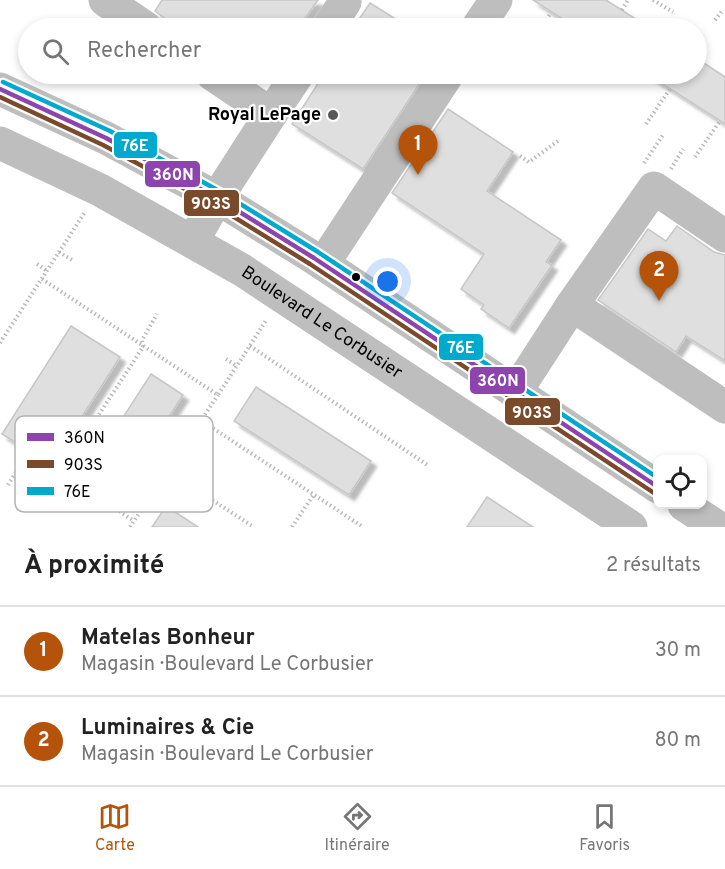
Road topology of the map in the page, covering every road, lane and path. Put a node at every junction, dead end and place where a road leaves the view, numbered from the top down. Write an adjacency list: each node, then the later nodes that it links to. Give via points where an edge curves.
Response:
1 (105, 0): 10 (street)
2 (343, 0): 11 (street)
3 (496, 0): 12 (street)
4 (628, 0): 6 (path)
5 (653, 0): 9 (path)
6 (622, 10)
7 (722, 11): 14 (path)
8 (551, 12): 13 (path)
9 (673, 12)
10 (131, 18)
11 (335, 18)
12 (484, 18)
13 (548, 18)
14 (715, 20)
15 (227, 84): 20 (street)
16 (292, 84): 20 (street)
17 (441, 84): 34 (street)
18 (0, 89): 27 (street, via 106,138)
19 (670, 89): 22 (path)
20 (272, 114): 27 (street)
21 (720, 121): 26 (path)
22 (646, 124)
23 (558, 141): 25 (path, via 530,162)
24 (0, 143): 30 (street, Boulevard Le Corbusier, via 100,190)
25 (520, 156)
26 (695, 157)
27 (227, 204): 30 (street); 34 (street)
28 (87, 209): 31 (path)
29 (725, 236): 37 (street, via 654,188)
30 (193, 241): 65 (street, Boulevard Le Corbusier)
31 (59, 252): 32 (path); 35 (path)
32 (72, 260)
33 (37, 264): 35 (path)
34 (322, 264): 45 (street)
35 (47, 271): 36 (path)
36 (42, 279): 40 (path); 41 (path)
37 (572, 305): 45 (street); 47 (street)
38 (157, 314): 41 (path, via 142,340)
39 (270, 315): 42 (path)
40 (0, 343)
41 (143, 346): 46 (path); 48 (path)
42 (250, 346): 44 (path); 51 (path)
43 (226, 359): 44 (path)
44 (237, 366): 46 (path)
45 (515, 393): 53 (street)
46 (218, 395): 49 (path)
47 (725, 407)
48 (97, 416)
49 (205, 416)
50 (213, 428): 55 (path)
51 (429, 466)
52 (15, 474): 54 (path)
53 (653, 484)
54 (8, 485)
55 (314, 494): 63 (path); 64 (path)
56 (213, 501): 62 (path)
57 (691, 509): 66 (street)
58 (120, 512): 60 (path)
59 (140, 512): 60 (path)
60 (134, 521): 61 (path)
61 (130, 527)
62 (254, 527)
63 (292, 527)
64 (363, 527)
65 (631, 527)
66 (718, 527)

